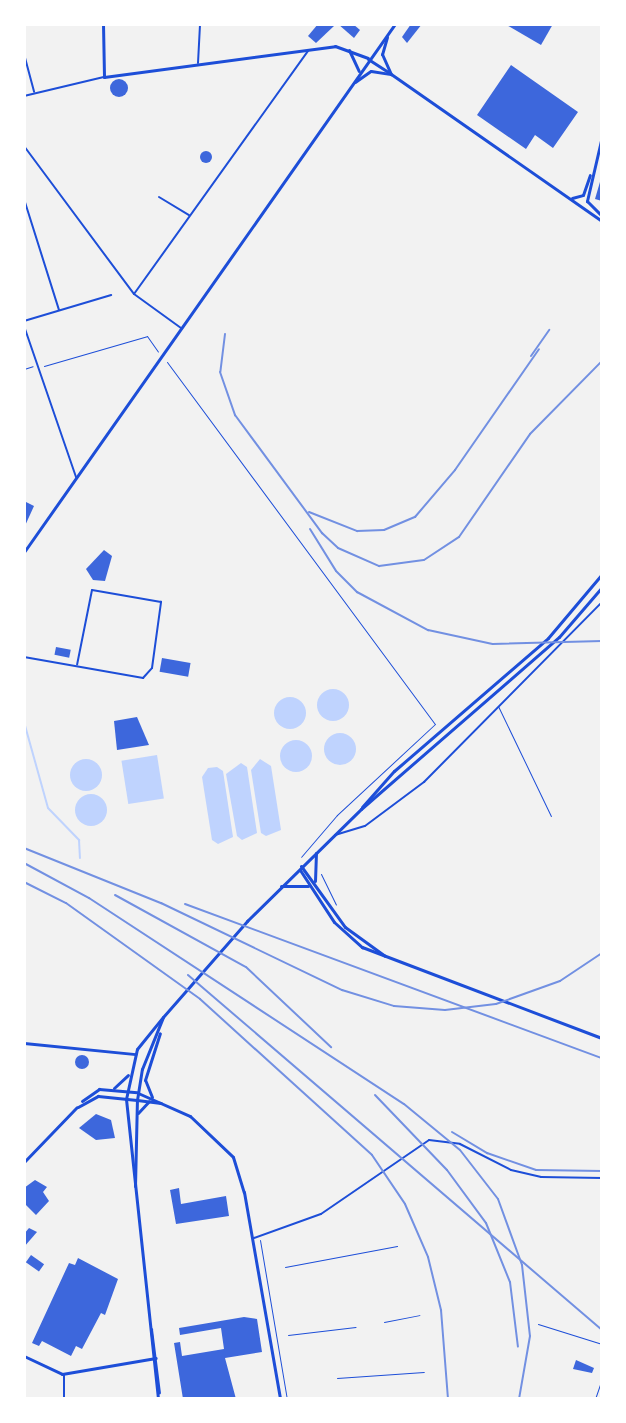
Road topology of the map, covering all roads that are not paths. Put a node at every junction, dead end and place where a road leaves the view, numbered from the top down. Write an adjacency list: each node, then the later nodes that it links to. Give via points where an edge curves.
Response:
1 (103, 24): 12 (main road)
2 (200, 24): 9 (street)
3 (395, 24): 4 (main road)
4 (391, 30): 8 (main road); 11 (main road, via 382,51)
5 (347, 47): 6 (main road); 8 (main road); 10 (main road)
6 (310, 49): 9 (main road); 22 (street)
7 (24, 54): 14 (street)
8 (368, 58): 10 (main road); 11 (main road)
9 (198, 64): 12 (main road)
10 (359, 71): 13 (main road)
11 (391, 74): 13 (main road, via 369,71); 20 (main road)
12 (104, 77): 14 (street)
13 (352, 84): 29 (main road)
14 (34, 93): 15 (street)
15 (24, 96)
16 (602, 136): 18 (main road)
17 (24, 146): 24 (street)
18 (595, 161): 20 (main road, via 583,195); 23 (main road, via 587,201)
19 (159, 197): 22 (street)
20 (569, 197): 23 (main road)
21 (24, 199): 26 (street)
22 (190, 216): 24 (street)
23 (602, 219)
24 (134, 294): 29 (street)
25 (111, 295): 26 (street)
26 (59, 310): 27 (street)
27 (24, 321)
28 (24, 326): 30 (street, via 70,471)
29 (182, 328): 30 (main road)
30 (77, 478): 31 (main road)
31 (24, 552)
32 (602, 574): 38 (main road, via 561,626 394,771)
33 (602, 587): 38 (main road, via 559,637)
34 (602, 602): 37 (street)
35 (24, 657): 36 (street)
36 (77, 665): 36 (street, via 150,675 161,602 92,590)
37 (498, 706): 39 (lane); 40 (street, via 424,782 365,826)
38 (361, 809): 40 (main road)
39 (551, 816)
40 (334, 836): 41 (main road)
41 (316, 853): 42 (main road); 44 (main road)
42 (300, 868): 43 (main road); 44 (main road)
43 (281, 886): 44 (main road); 45 (main road)
44 (313, 886): 47 (main road, via 348,930 390,959)
45 (163, 1017): 46 (main road); 49 (main road, via 152,1024)
46 (160, 1030): 50 (main road); 56 (main road, via 145,1080)
47 (602, 1038)
48 (24, 1043): 49 (main road)
49 (135, 1054): 50 (main road); 51 (main road)
50 (146, 1057): 54 (main road)
51 (130, 1071): 52 (main road, via 121,1086); 53 (main road)
52 (111, 1089): 53 (main road); 58 (main road, via 94,1090)
53 (127, 1091): 54 (main road); 55 (main road)
54 (137, 1092): 56 (main road); 57 (main road)
55 (126, 1099): 57 (main road); 58 (main road, via 96,1097); 62 (main road)
56 (150, 1099): 57 (main road); 59 (main road); 63 (main road, via 207,1128 233,1157)
57 (137, 1100): 59 (main road)
58 (78, 1107): 60 (main road)
59 (136, 1116): 62 (main road)
60 (24, 1162)
61 (602, 1178): 63 (street, via 541,1177 511,1170 460,1144 429,1140 321,1214)
62 (135, 1206): 73 (main road)
63 (252, 1238): 80 (main road)
64 (397, 1246): 65 (lane)
65 (285, 1267)
66 (419, 1315): 67 (lane)
67 (384, 1322)
68 (538, 1324): 71 (lane)
69 (356, 1327): 70 (lane)
70 (288, 1335)
71 (602, 1344)
72 (24, 1356): 75 (main road)
73 (154, 1358): 75 (main road); 79 (main road)
74 (424, 1372): 76 (lane)
75 (64, 1374): 78 (street)
76 (337, 1378)
77 (602, 1379): 81 (lane)
78 (64, 1399)
79 (158, 1399)
80 (280, 1399)
81 (595, 1399)

